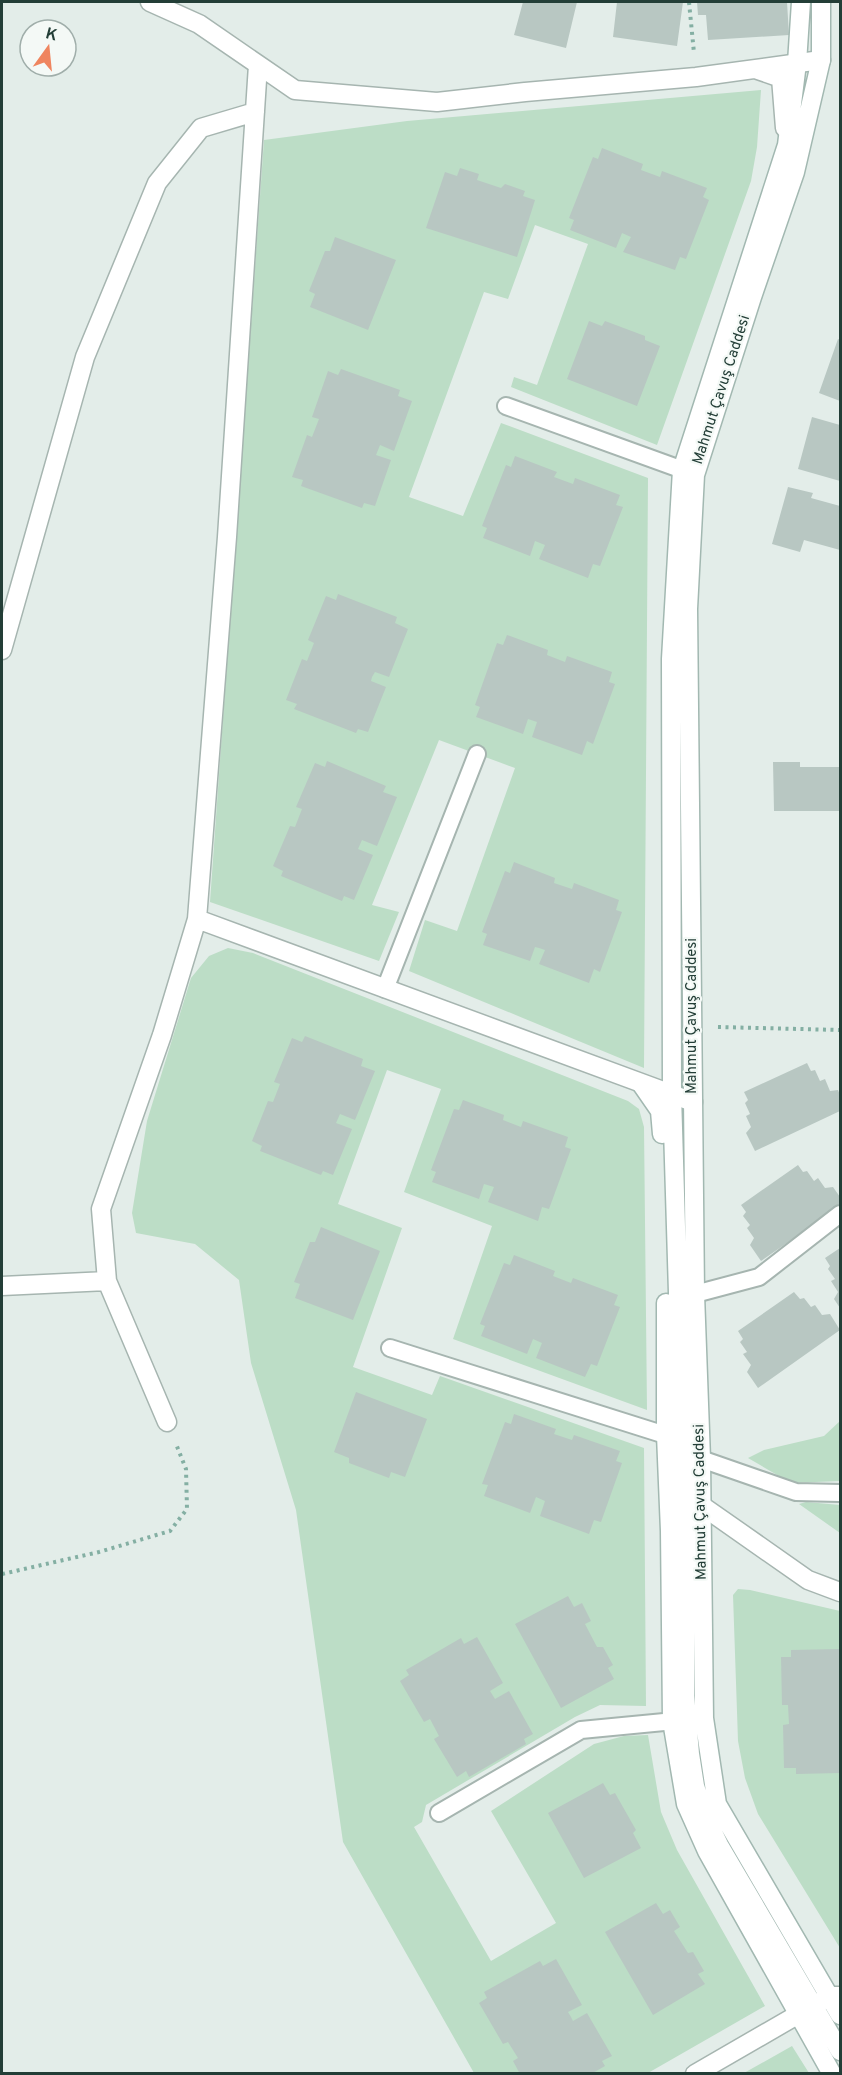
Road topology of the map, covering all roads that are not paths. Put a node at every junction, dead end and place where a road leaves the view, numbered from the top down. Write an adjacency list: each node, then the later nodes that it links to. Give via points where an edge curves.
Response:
1 (150, 2): 6 (street, via 199,24)
2 (801, 2): 5 (street)
3 (821, 2): 4 (street, Mahmut Çavuş Caddesi)
4 (821, 60): 5 (street); 11 (street, Mahmut Çavuş Caddesi, via 795,172)
5 (797, 63): 7 (street); 9 (street)
6 (258, 65): 7 (street, via 295,90 437,102); 8 (street)
7 (756, 69): 9 (street, via 781,78)
8 (255, 112): 12 (street, via 201,128 157,183 85,357); 14 (street)
9 (786, 145): 11 (street)
10 (506, 406): 11 (lane)
11 (688, 472): 17 (street, via 671,659); 18 (street, Mahmut Çavuş Caddesi)
12 (2, 650)
13 (477, 754): 15 (lane)
14 (197, 919): 15 (street); 20 (street, via 102,1209)
15 (386, 989): 16 (street)
16 (642, 1085): 17 (street); 25 (street, via 660,1112)
17 (672, 1095): 18 (street); 25 (street)
18 (693, 1102): 22 (street, Mahmut Çavuş Caddesi)
19 (840, 1214): 22 (lane, via 759,1277)
20 (107, 1281): 21 (street); 24 (street)
21 (2, 1286)
22 (695, 1294): 26 (street, Mahmut Çavuş Caddesi)
23 (390, 1348): 25 (lane)
24 (166, 1422)
25 (674, 1438): 26 (lane); 30 (street, via 685,1524)
26 (701, 1453): 27 (lane, via 796,1492); 28 (street, Mahmut Çavuş Caddesi)
27 (840, 1493)
28 (701, 1505): 29 (street, via 808,1580); 30 (street, Mahmut Çavuş Caddesi)
29 (840, 1592)
30 (687, 1720): 31 (lane, via 581,1730); 32 (street, Mahmut Çavuş Caddesi, via 717,1804); 33 (street, via 686,1804 699,1838)
31 (439, 1813)
32 (829, 1999): 33 (street); 34 (street, Mahmut Çavuş Caddesi); 35 (street)
33 (798, 2014): 36 (street); 37 (street)
34 (840, 2014)
35 (840, 2050)
36 (695, 2073)
37 (832, 2073)

